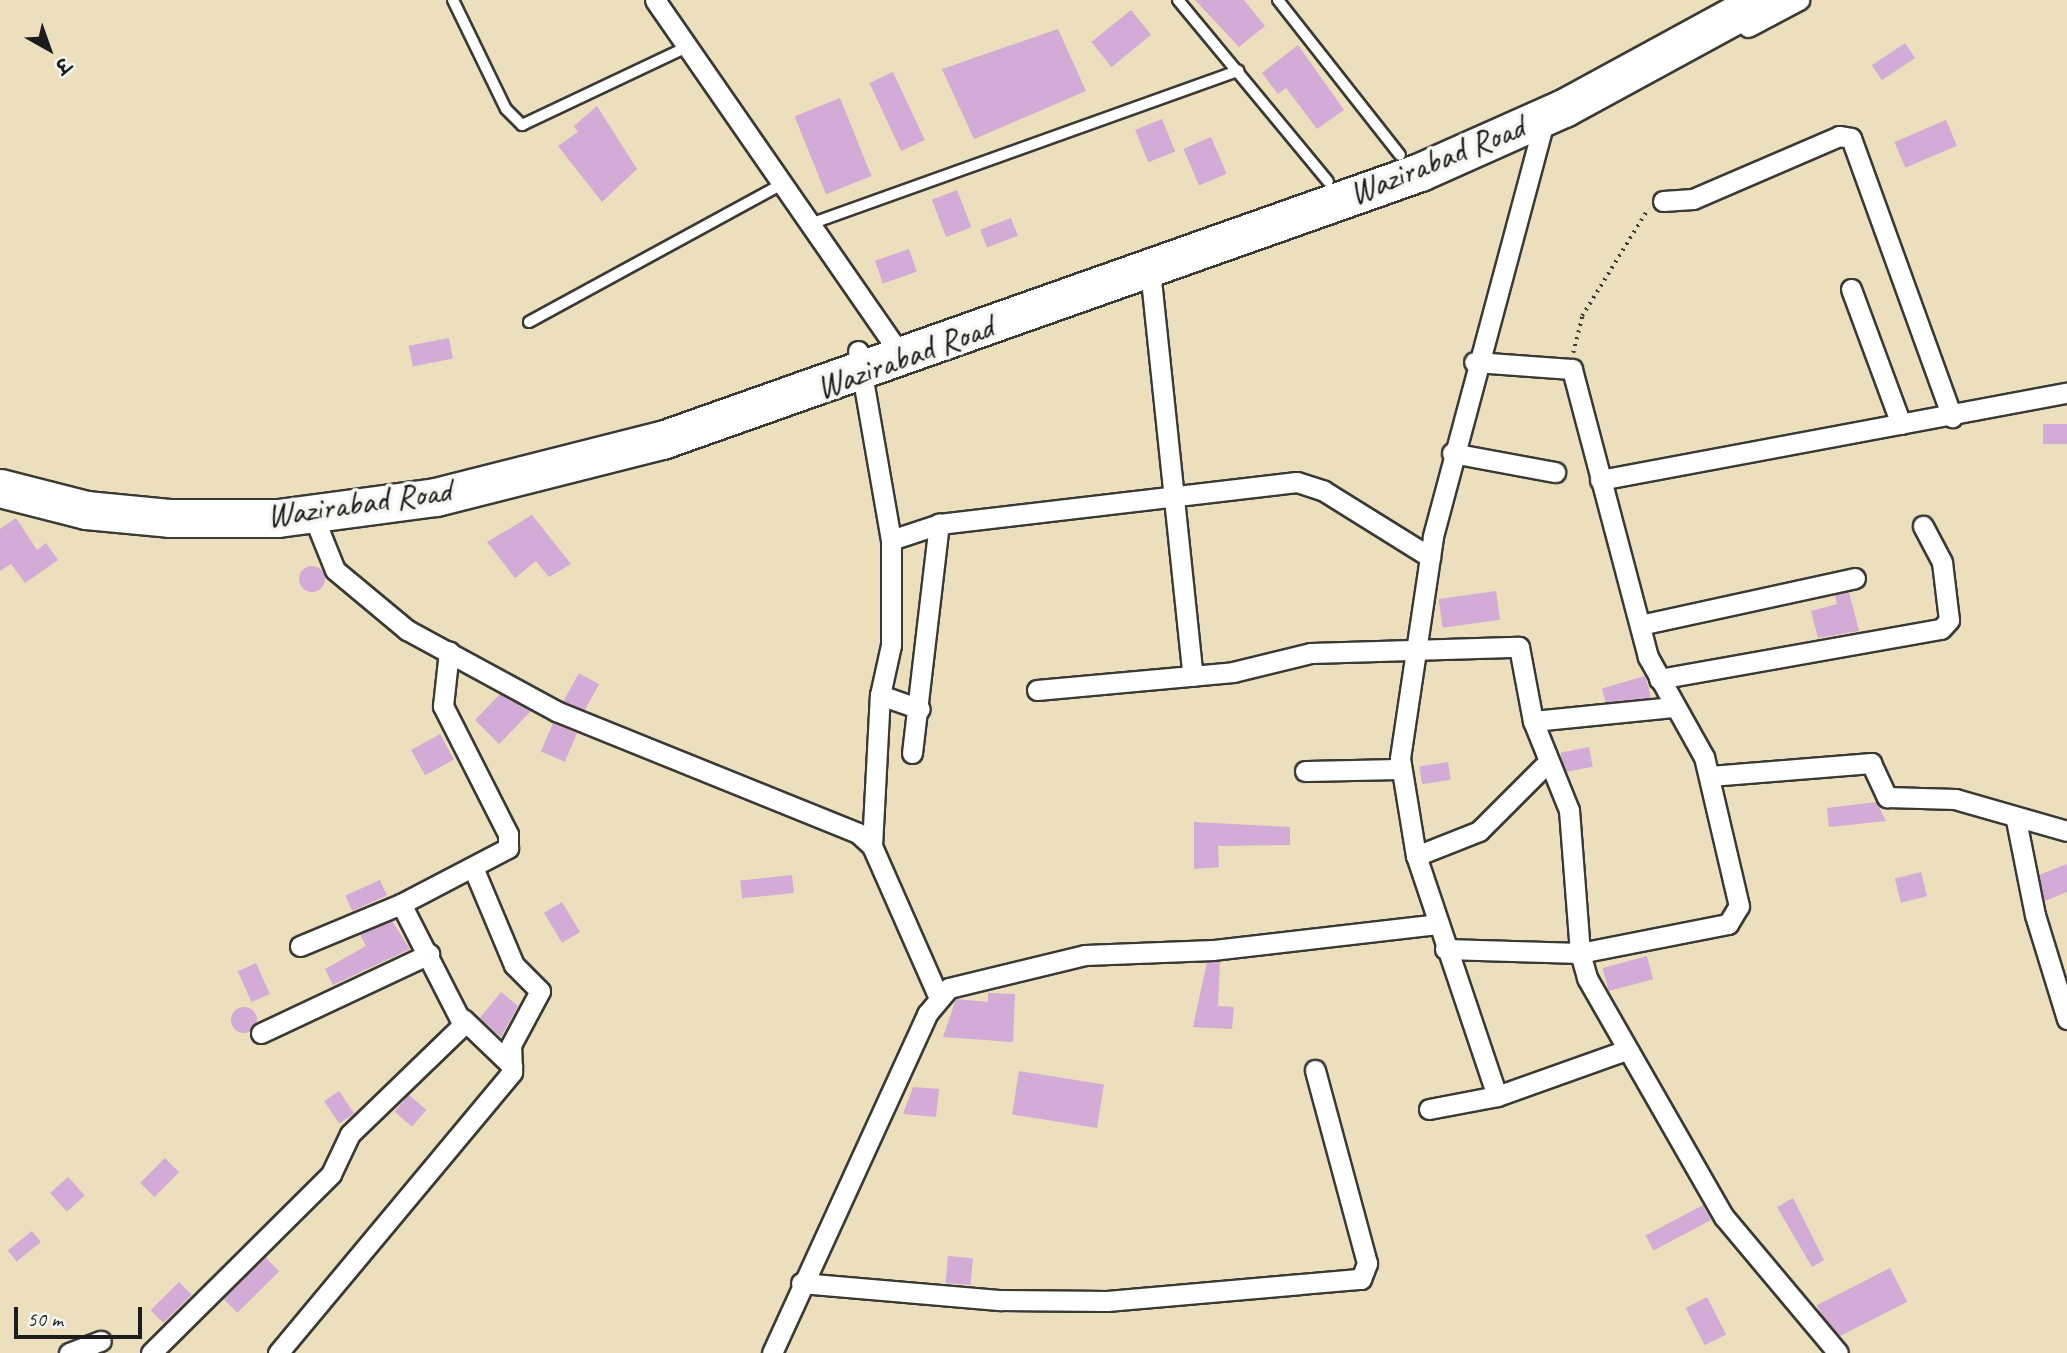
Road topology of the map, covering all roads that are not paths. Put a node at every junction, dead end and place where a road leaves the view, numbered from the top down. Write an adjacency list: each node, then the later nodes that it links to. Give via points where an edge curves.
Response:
1 (453, 0): 8 (lane, via 506,109 522,125)
2 (655, 0): 8 (street)
3 (1178, 0): 9 (lane)
4 (1278, 0): 11 (lane)
5 (1719, 0): 10 (highway, Wazirabad Road)
6 (1762, 0): 10 (highway, Wazirabad Road)
7 (1799, 0): 10 (street, via 1585,114)
8 (687, 47): 13 (street)
9 (1238, 71): 12 (lane); 15 (lane)
10 (1539, 107): 11 (highway, Wazirabad Road); 16 (highway, Wazirabad Road, via 1420,173); 20 (street)
11 (1400, 155): 12 (highway, Wazirabad Road)
12 (1328, 181): 19 (highway, Wazirabad Road)
13 (780, 185): 15 (street); 18 (lane)
14 (1663, 201): 22 (street, via 1693,199 1839,136 1852,138)
15 (810, 223): 19 (street)
16 (1150, 270): 19 (highway, Wazirabad Road); 29 (street)
17 (1851, 289): 23 (street)
18 (529, 322)
19 (878, 356): 25 (highway, Wazirabad Road, via 589,441 419,480 248,498 109,490); 30 (highway, Wazirabad Road, via 662,440 436,497); 33 (street)
20 (1474, 362): 24 (street); 27 (street, via 1572,369)
21 (2067, 393): 22 (street)
22 (1952, 417): 23 (street)
23 (1901, 424): 27 (street)
24 (1452, 453): 26 (street); 34 (street)
25 (0, 463)
26 (1555, 472)
27 (1600, 480): 36 (street)
28 (0, 488): 30 (highway, Wazirabad Road, via 86,510 169,518)
29 (1171, 498): 31 (street); 34 (street, via 1309,484); 39 (street)
30 (312, 513): 37 (street, via 324,552 358,595)
31 (939, 524): 33 (street); 44 (street)
32 (1923, 526): 40 (street, via 1942,562 1949,620 1941,629)
33 (891, 540): 42 (street, via 891,645)
34 (1430, 557): 38 (street)
35 (1855, 578): 36 (street)
36 (1640, 625): 40 (street)
37 (449, 651): 53 (street, via 556,711 845,826); 55 (street, via 443,706 509,842 505,852)
38 (1416, 651): 39 (street, via 1288,655); 45 (street, via 1519,647); 48 (street)
39 (1193, 676): 41 (street)
40 (1659, 679): 43 (street)
41 (1037, 690)
42 (880, 695): 44 (street); 53 (street)
43 (1673, 707): 45 (street); 50 (street)
44 (920, 709): 46 (street)
45 (1533, 721): 47 (street)
46 (912, 753)
47 (1547, 763): 54 (street, via 1479,831); 60 (street, via 1572,824)
48 (1400, 769): 49 (street); 54 (street)
49 (1305, 771)
50 (1710, 776): 51 (street, via 1871,763 1887,797 1955,799); 60 (street, via 1737,889 1736,917)
51 (2016, 820): 52 (street); 64 (street, via 2030,897)
52 (2067, 831)
53 (872, 846): 62 (street)
54 (1416, 856): 57 (street)
55 (474, 870): 56 (street); 67 (street, via 514,965 540,991 511,1045)
56 (401, 904): 58 (street); 61 (street)
57 (1439, 924): 59 (street); 62 (street, via 1222,949 1085,954 962,982)
58 (300, 946)
59 (1445, 949): 60 (street); 69 (street)
60 (1580, 953): 66 (street)
61 (429, 954): 63 (street); 65 (street)
62 (939, 998): 71 (street)
63 (463, 1019): 67 (street); 74 (street, via 350,1134 331,1174)
64 (2067, 1019)
65 (261, 1033)
66 (1626, 1049): 69 (street); 77 (street, via 1724,1217)
67 (512, 1066): 75 (street)
68 (1315, 1070): 71 (street, via 1367,1263 1361,1279 1107,1301 1001,1300)
69 (1497, 1096): 70 (street)
70 (1429, 1109)
71 (801, 1283): 76 (street)
72 (101, 1341): 73 (street)
73 (69, 1353)
74 (151, 1353)
75 (278, 1353)
76 (772, 1353)
77 (1838, 1353)

